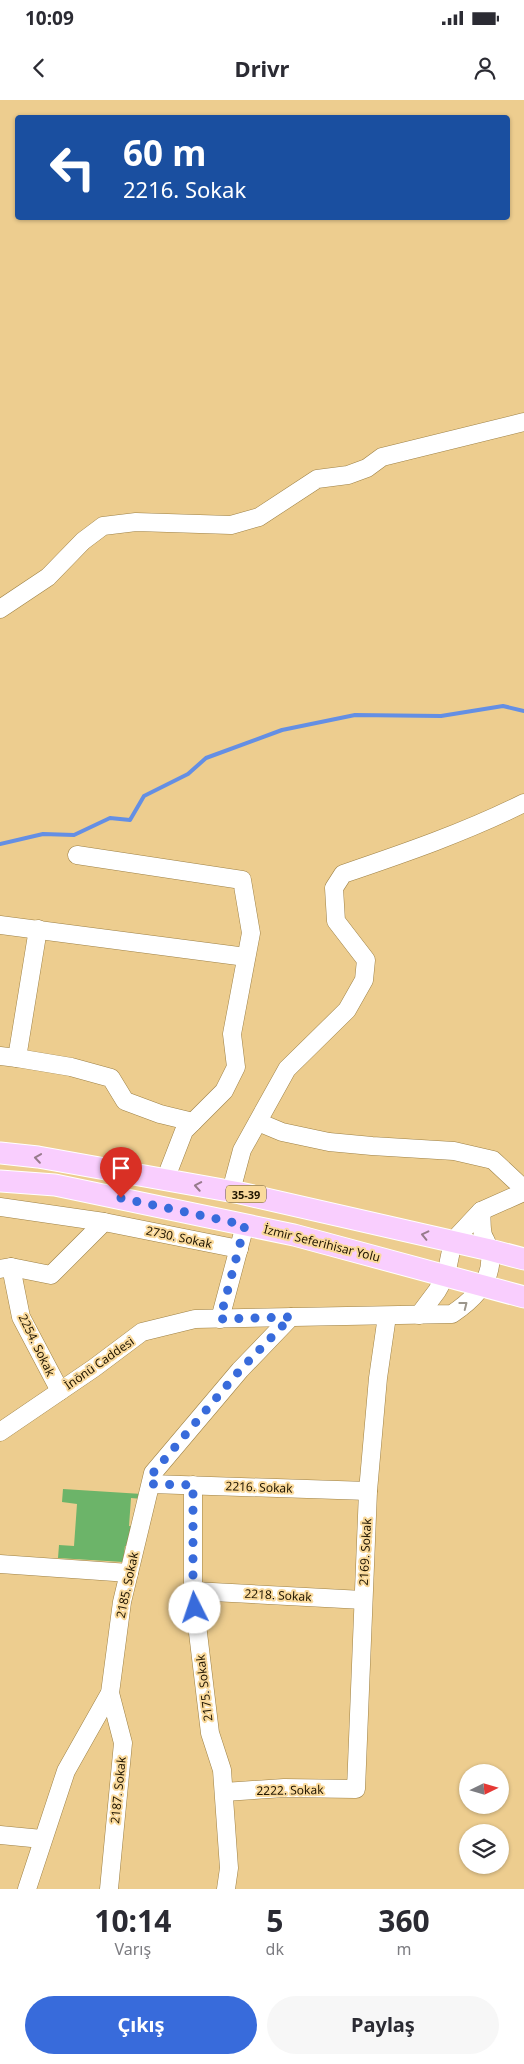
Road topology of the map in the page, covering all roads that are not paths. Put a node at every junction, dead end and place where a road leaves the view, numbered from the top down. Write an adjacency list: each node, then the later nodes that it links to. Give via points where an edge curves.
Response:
1 (524, 422): 2 (street, via 382,457 367,468 348,475 317,478 259,518 231,525 136,522 103,526 48,577)
2 (0, 609)
3 (524, 803): 10 (street, via 438,841 343,874 334,888 336,921 366,960 364,980 347,1010 288,1069)
4 (77, 855): 7 (street, via 242,880 251,933)
5 (0, 924): 6 (street)
6 (38, 929): 7 (street); 8 (street)
7 (246, 957): 9 (street, via 232,1034 236,1066 224,1091)
8 (9, 1057): 9 (street, via 71,1067 111,1078 125,1101)
9 (193, 1122): 12 (street, via 184,1131)
10 (258, 1122): 14 (street, via 282,1132 329,1142 454,1151 493,1160); 15 (street, via 242,1150)
11 (0, 1153): 12 (main road, 35-39, one-way to 11)
12 (165, 1180): 15 (main road, 35-39, one-way to 12)
13 (0, 1181): 19 (main road, İzmir Seferihisar Yolu / 35-39, via 55,1185)
14 (524, 1190): 17 (street)
15 (231, 1191): 20 (main road, 35-39, one-way to 15)
16 (0, 1207): 18 (street, 2730. Sokak)
17 (481, 1211): 20 (street); 22 (street, via 482,1233)
18 (104, 1222): 21 (street, 2730. Sokak); 24 (street, via 51,1275)
19 (245, 1225): 21 (street); 25 (main road, İzmir Seferihisar Yolu / 35-39)
20 (453, 1241): 22 (main road, 35-39); 25 (street)
21 (239, 1250): 31 (street)
22 (490, 1250): 23 (main road, 35-39); 26 (street, via 490,1269)
23 (524, 1259)
24 (5, 1268): 32 (street, 2254. Sokak, via 21,1317)
25 (446, 1275): 26 (main road, İzmir Seferihisar Yolu / 35-39); 28 (street)
26 (483, 1285): 27 (main road, İzmir Seferihisar Yolu / 35-39); 28 (street, İnönü Caddesi, one-way to 26, via 452,1314 468,1303)
27 (524, 1297)
28 (419, 1315): 29 (street, İnönü Caddesi)
29 (387, 1316): 30 (street, İnönü Caddesi); 36 (street, 2169. Sokak)
30 (291, 1317): 31 (street, İnönü Caddesi); 34 (street, 2185. Sokak, via 240,1370 153,1473)
31 (220, 1319): 32 (street, İnönü Caddesi, via 196,1319 142,1332)
32 (60, 1391): 33 (street, İnönü Caddesi)
33 (0, 1432)
34 (150, 1484): 35 (street, 2216. Sokak); 38 (street, 2185. Sokak)
35 (193, 1485): 36 (street, 2216. Sokak); 39 (street, 2175. Sokak)
36 (368, 1491): 40 (street, 2169. Sokak)
37 (0, 1564): 38 (street)
38 (129, 1573): 41 (street, 2185. Sokak)
39 (193, 1591): 40 (street, 2218. Sokak); 43 (street, 2175. Sokak, via 210,1733 222,1770)
40 (363, 1600): 42 (street, 2169. Sokak)
41 (110, 1693): 45 (street, 2185. Sokak, via 66,1771); 47 (street, 2187. Sokak, via 123,1743)
42 (356, 1789): 43 (street, 2222. Sokak, via 284,1788)
43 (224, 1792): 48 (street, 2175. Sokak, via 229,1868)
44 (0, 1835): 45 (street)
45 (42, 1839): 46 (street, 2185. Sokak)
46 (27, 1889)
47 (109, 1889)
48 (226, 1889)

